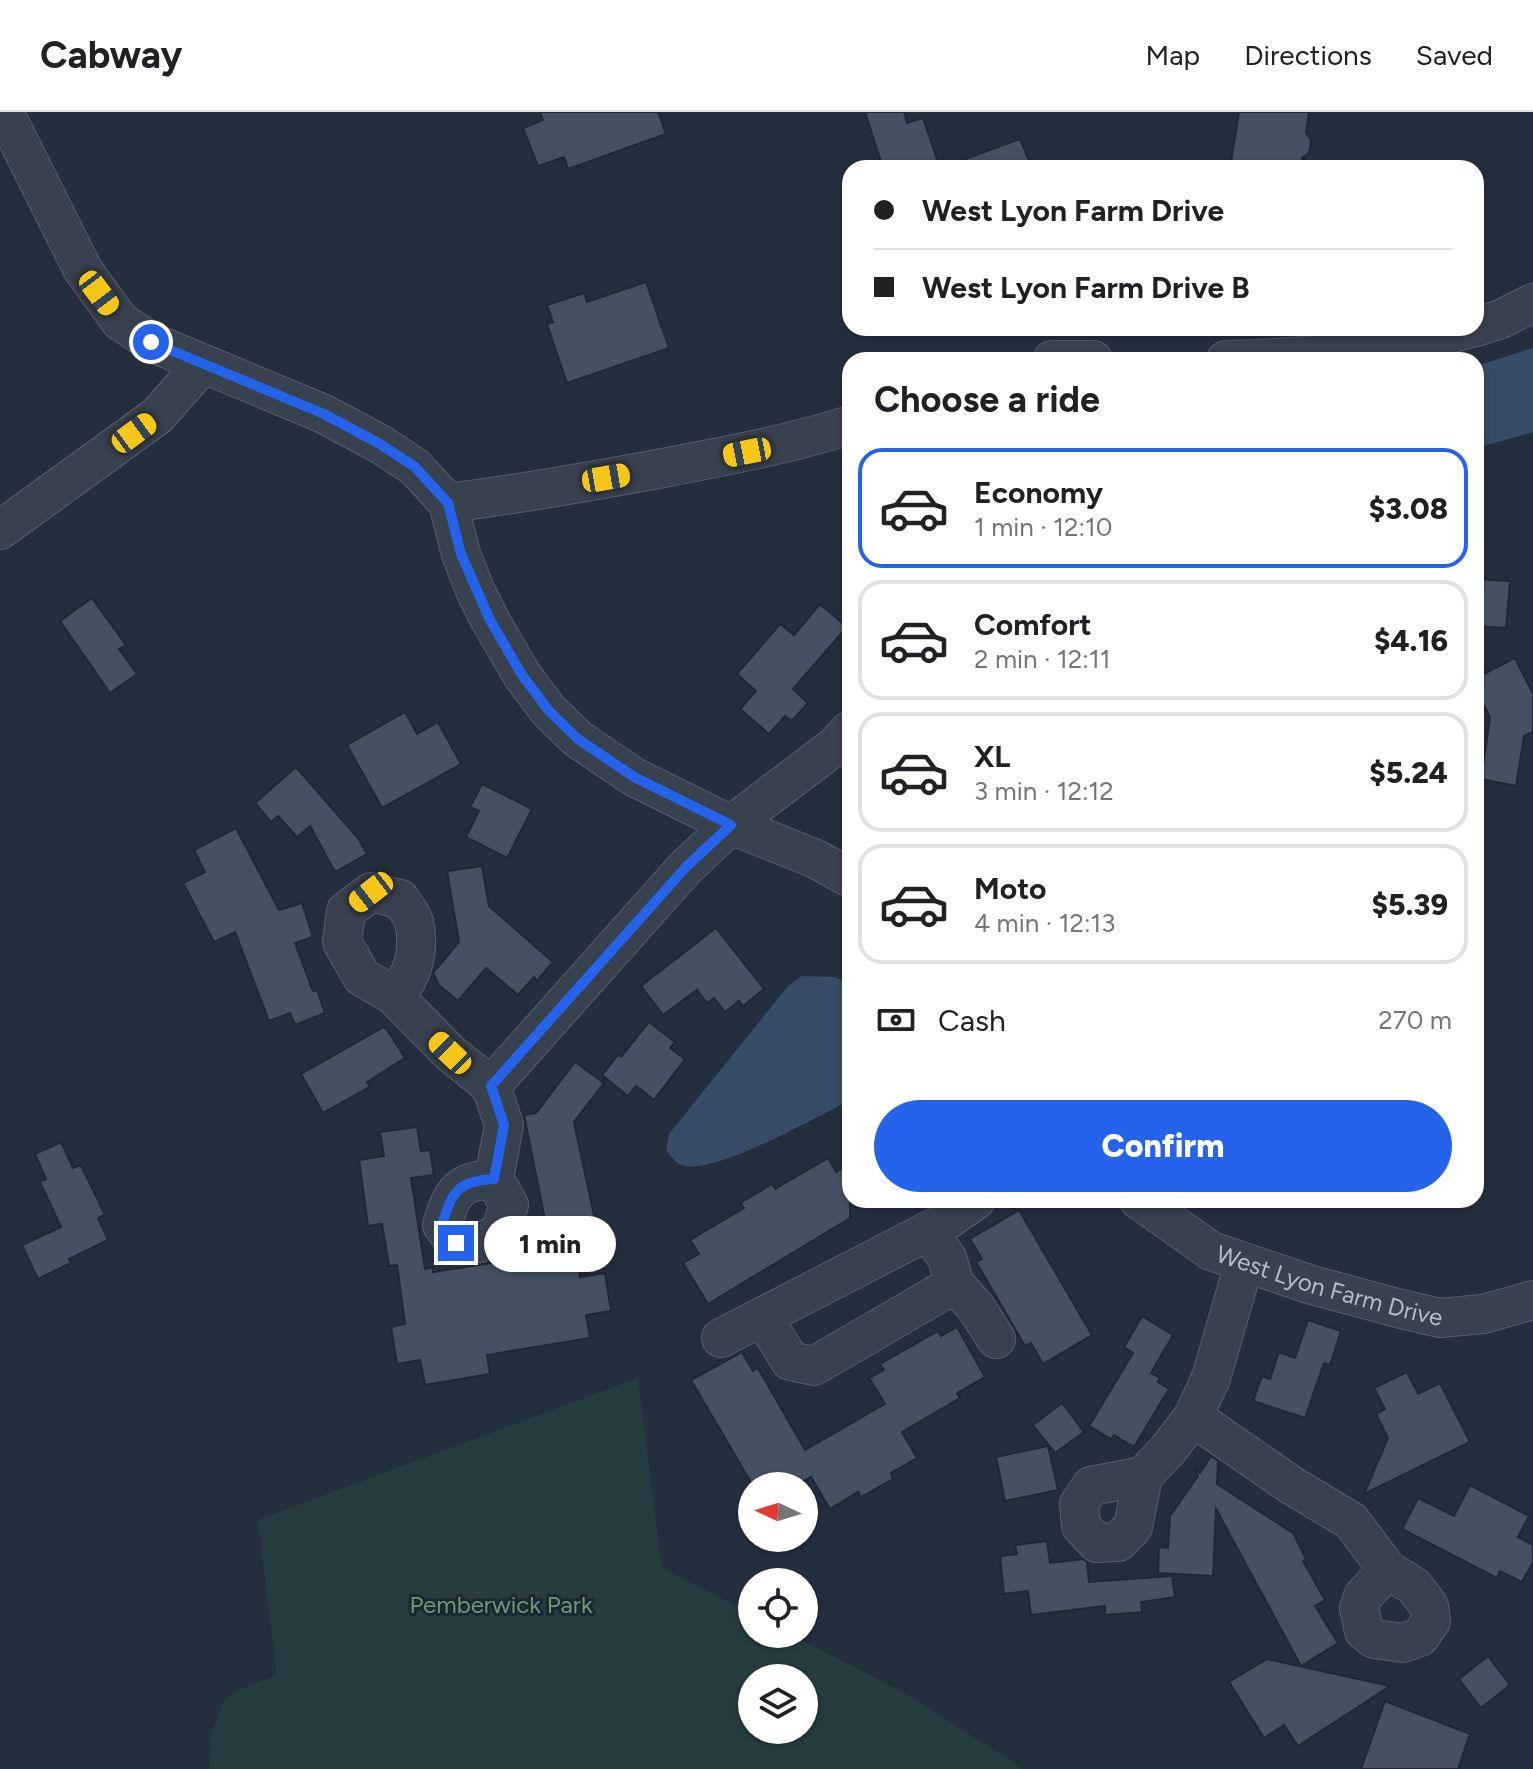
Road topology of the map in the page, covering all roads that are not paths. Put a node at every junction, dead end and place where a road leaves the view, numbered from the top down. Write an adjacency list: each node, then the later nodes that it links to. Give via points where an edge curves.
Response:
1 (4, 112): 6 (street, via 83,270 120,321 151,342)
2 (1533, 303): 3 (street)
3 (1484, 324)
4 (1443, 336): 5 (street)
5 (1339, 352)
6 (203, 364): 8 (street, via 324,414 380,444 415,467); 9 (street, via 157,416)
7 (842, 427): 8 (street, via 713,458)
8 (448, 503): 11 (street, via 461,554 490,620 549,711 578,739 634,777)
9 (0, 530)
10 (842, 738): 11 (street)
11 (731, 825): 12 (street); 14 (street, via 686,867)
12 (842, 874)
13 (393, 995): 14 (street)
14 (491, 1086): 15 (street, via 504,1125)
15 (494, 1179)
16 (964, 1208): 18 (street)
17 (1150, 1208): 19 (street, West Lyon Farm Drive, via 1211,1251)
18 (928, 1231): 20 (street, via 947,1258); 22 (street)
19 (1244, 1264): 21 (street, West Lyon Farm Drive, via 1440,1318 1483,1314); 25 (street, via 1211,1378)
20 (955, 1284): 22 (street, via 814,1366 790,1361); 24 (street)
21 (1533, 1300)
22 (764, 1318): 23 (street)
23 (721, 1338)
24 (996, 1339)
25 (1193, 1417): 26 (street); 27 (street, via 1351,1521)
26 (1143, 1476)
27 (1388, 1570)

